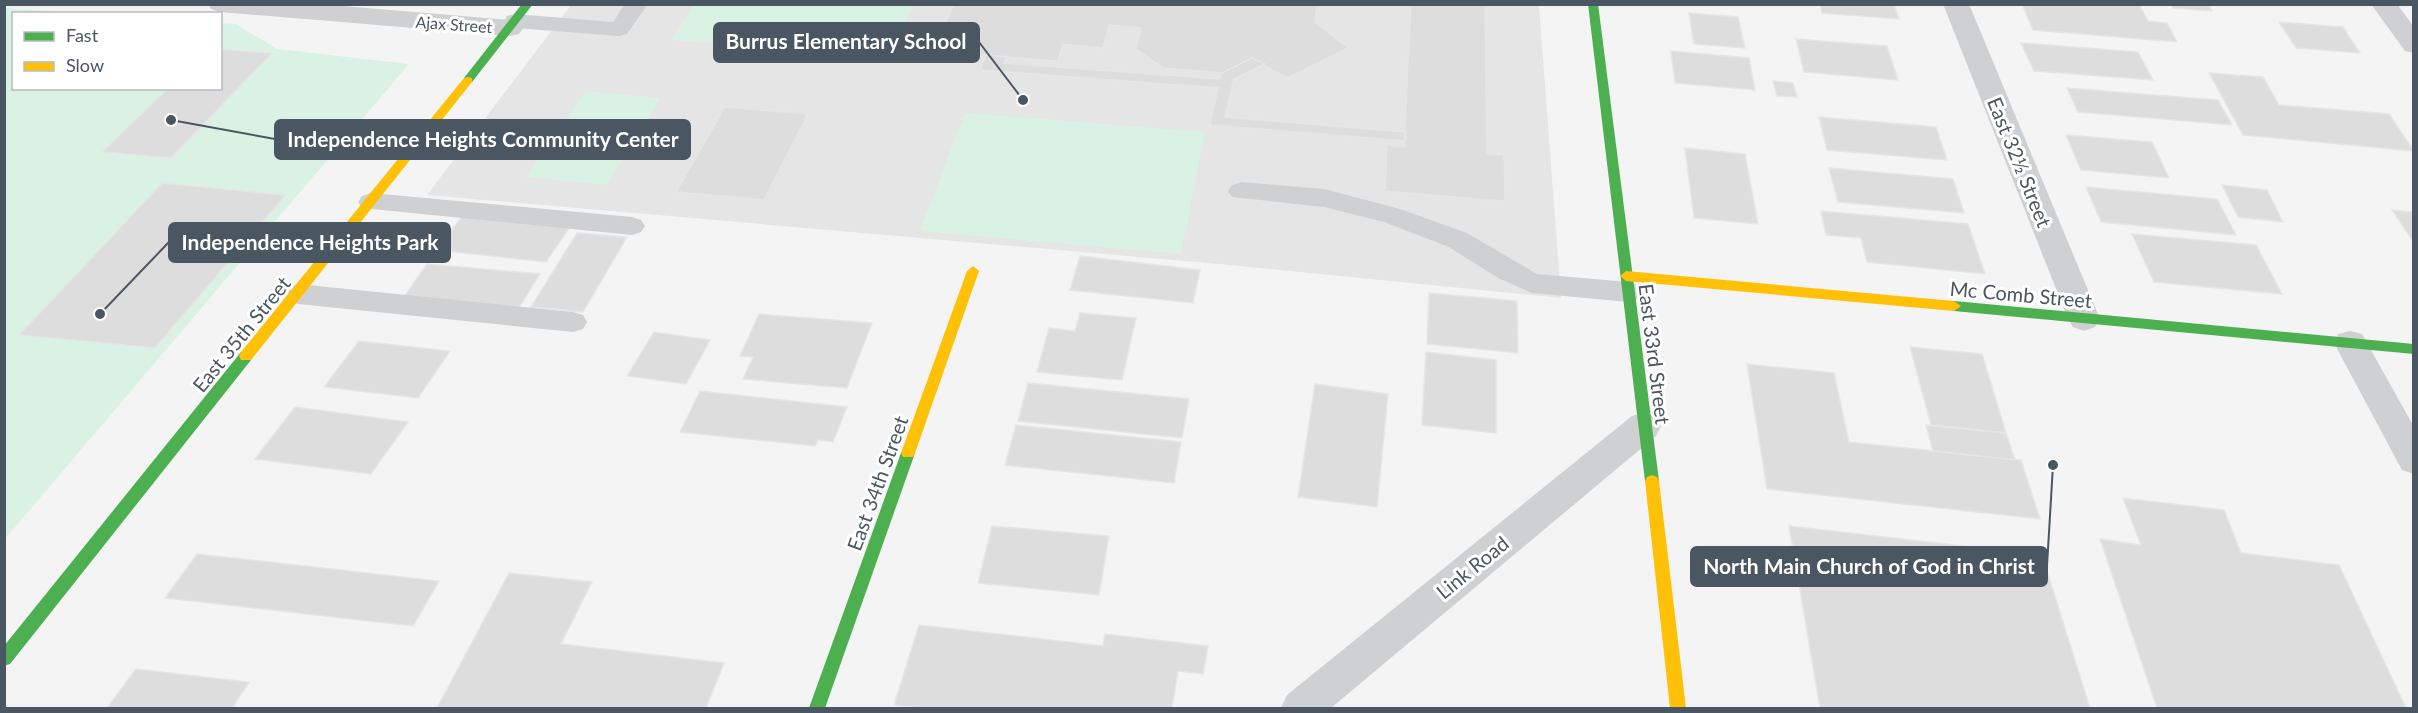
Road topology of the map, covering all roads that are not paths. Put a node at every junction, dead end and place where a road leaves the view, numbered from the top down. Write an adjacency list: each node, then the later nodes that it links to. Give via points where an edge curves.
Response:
1 (220, 4): 6 (street, Ajax Street)
2 (637, 4): 6 (lane, via 620,29)
3 (1593, 4): 12 (street, East 33rd Street)
4 (1956, 4): 14 (street, East 32½ Street)
5 (2383, 4): 7 (street)
6 (518, 18): 9 (street, East 35th Street)
7 (2414, 45)
8 (1241, 191): 12 (lane, via 1324,198 1391,215 1458,240 1532,282)
9 (371, 202): 10 (lane); 13 (street, East 35th Street)
10 (632, 226)
11 (973, 271): 21 (street, East 34th Street)
12 (1627, 284): 14 (street, Mc Comb Street); 18 (street, East 33rd Street)
13 (298, 294): 15 (lane); 20 (street, East 35th Street)
14 (2084, 319): 16 (street, Mc Comb Street)
15 (573, 322)
16 (2349, 343): 17 (street, Mc Comb Street); 19 (street)
17 (2414, 349)
18 (1644, 426): 22 (street, Link Road); 23 (street, East 33rd Street)
19 (2414, 460)
20 (4, 659)
21 (817, 708)
22 (1300, 708)
23 (1678, 708)

